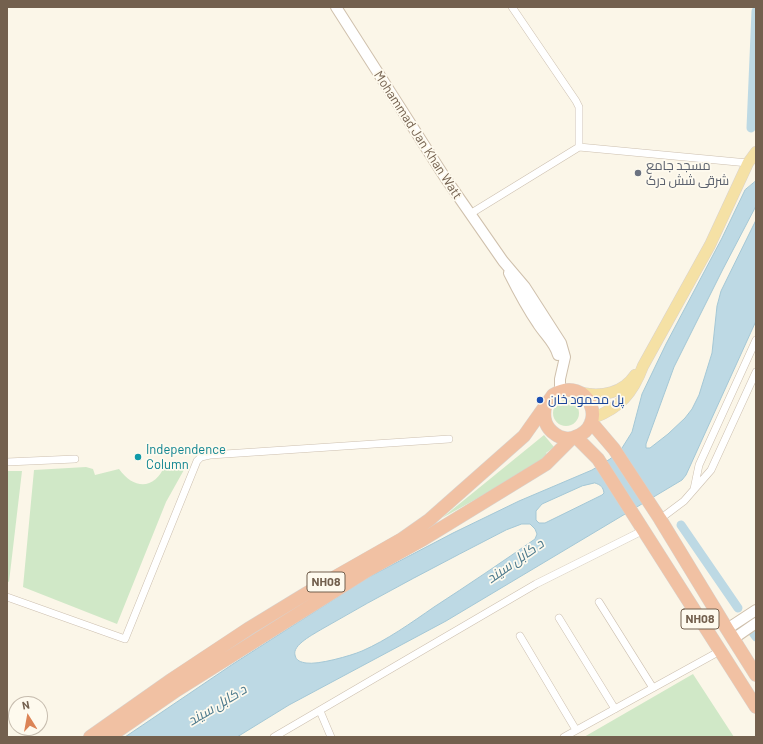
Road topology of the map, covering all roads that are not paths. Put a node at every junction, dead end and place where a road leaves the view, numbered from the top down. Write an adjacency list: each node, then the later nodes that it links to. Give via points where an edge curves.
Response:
1 (336, 7): 6 (main road, Mohammad Jan Khan Watt)
2 (512, 7): 3 (street, via 579,107)
3 (579, 147): 5 (street); 6 (street)
4 (756, 152): 5 (main road)
5 (748, 163): 8 (main road, via 710,245)
6 (470, 214): 10 (main road, Mohammad Jan Khan Watt, via 525,287 563,347 565,357)
7 (756, 340): 18 (street, via 699,465)
8 (643, 366): 11 (main road, via 627,384 613,392 598,395); 13 (main road, via 635,385 621,402)
9 (756, 372): 18 (street, via 711,470)
10 (556, 393): 11 (highway, via 567,389); 12 (highway, NH08)
11 (582, 393): 13 (highway, NH08, via 591,404)
12 (545, 407): 14 (highway, NH08, via 545,423 550,430 560,437); 35 (highway, NH08, via 524,436 429,520 402,539 307,592 248,629)
13 (592, 420): 14 (highway, NH08, via 583,434); 19 (highway, NH08)
14 (574, 438): 20 (highway, NH08, via 598,459); 36 (highway, NH08, via 546,464 368,570 177,690)
15 (450, 439): 21 (street, via 201,457 197,461 125,639)
16 (75, 459): 17 (street)
17 (7, 462)
18 (694, 489): 19 (street, via 684,501)
19 (660, 519): 26 (highway, NH08)
20 (644, 530): 28 (highway, NH08); 33 (street, via 536,584)
21 (7, 597)
22 (599, 602): 30 (street)
23 (756, 610): 26 (main road)
24 (559, 618): 32 (street)
25 (756, 623): 26 (main road)
26 (730, 634): 29 (highway, NH08)
27 (520, 636): 34 (street)
28 (720, 651): 30 (street); 31 (highway, NH08)
29 (756, 675)
30 (653, 688): 32 (street)
31 (756, 707)
32 (615, 709): 34 (street)
33 (320, 711): 37 (street); 38 (street)
34 (576, 730): 39 (street)
35 (90, 737)
36 (109, 737)
37 (274, 737)
38 (331, 737)
39 (564, 737)

